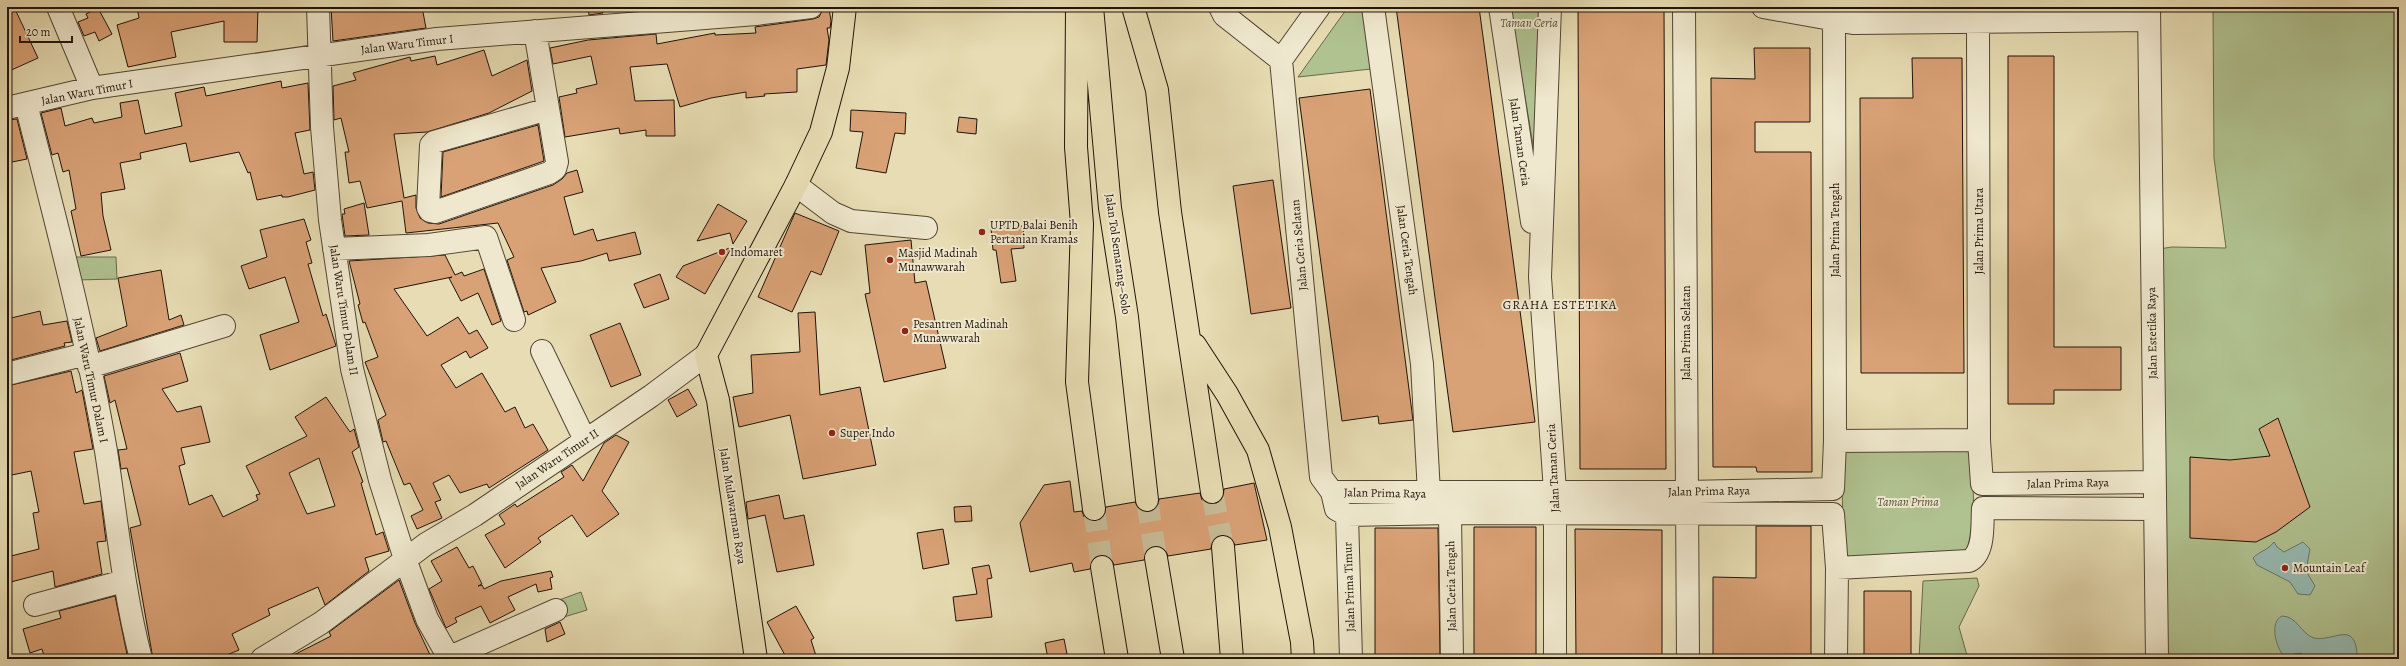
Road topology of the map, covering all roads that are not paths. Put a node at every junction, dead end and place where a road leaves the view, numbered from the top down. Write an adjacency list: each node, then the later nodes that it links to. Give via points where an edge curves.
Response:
1 (58, 7): 22 (street)
2 (318, 7): 20 (street, Jalan Waru Timur Dalam II)
3 (811, 7): 15 (street, Jalan Waru Timur I)
4 (845, 7): 25 (main road, via 838,68 821,132)
5 (1077, 7): 49 (main road, via 1076,147 1082,224 1077,382)
6 (1092, 7): 47 (main road, Jalan Tol Semarang–Solo, via 1110,208 1127,317)
7 (1133, 7): 31 (main road, via 1157,90 1170,212)
8 (1220, 7): 21 (street, via 1224,15)
9 (1319, 7): 21 (street)
10 (1373, 7): 46 (street, Jalan Ceria Tengah, via 1422,364)
11 (1500, 7): 28 (street, Jalan Taman Ceria)
12 (1550, 7): 28 (street, Jalan Taman Ceria)
13 (1684, 7): 45 (street, Jalan Prima Selatan)
14 (1763, 7): 17 (street)
15 (736, 11): 19 (street, Jalan Waru Timur I)
16 (2149, 14): 18 (street); 39 (street, Jalan Estetika Raya)
17 (1834, 20): 18 (street, via 1853,23); 38 (street, Jalan Prima Tengah)
18 (1978, 21): 37 (street, Jalan Prima Utara)
19 (536, 31): 20 (street, Jalan Waru Timur I, via 437,39); 24 (street)
20 (321, 55): 22 (street, Jalan Waru Timur I); 27 (street, Jalan Waru Timur Dalam II, via 322,127)
21 (1281, 60): 44 (street, Jalan Ceria Selatan, via 1321,477)
22 (92, 88): 23 (street, Jalan Waru Timur I)
23 (17, 106): 34 (street, Jalan Waru Timur Dalam I, via 74,297)
24 (548, 109): 24 (street, via 557,162 550,173 435,212 430,211 430,155 434,142)
25 (796, 184): 26 (street, via 833,213 851,221); 33 (main road)
26 (926, 228)
27 (334, 249): 29 (street, via 429,245 486,237); 58 (street, Jalan Waru Timur Dalam II, via 352,369 380,480)
28 (1540, 277): 42 (street, Jalan Taman Ceria)
29 (514, 320)
30 (224, 326): 34 (street)
31 (1191, 339): 43 (main road); 71 (main road, via 1258,450 1280,527)
32 (542, 351): 36 (street)
33 (706, 355): 36 (street, Jalan Waru Timur II); 67 (main road, Jalan Mulawarman Raya, via 718,400)
34 (87, 360): 35 (street); 61 (street, Jalan Waru Timur Dalam I, via 106,451)
35 (7, 374)
36 (585, 440): 58 (street, Jalan Waru Timur II, via 475,516)
37 (1979, 440): 38 (street); 40 (street)
38 (1835, 441): 41 (street)
39 (2154, 482): 40 (street, Jalan Prima Raya); 50 (street, Jalan Estetika Raya)
40 (1982, 484): 48 (street)
41 (1833, 489): 45 (street, Jalan Prima Raya); 54 (street)
42 (1556, 491): 45 (street, Jalan Prima Raya); 46 (street, Jalan Prima Raya); 52 (street, Jalan Taman Ceria)
43 (1212, 492)
44 (1332, 492): 46 (street, Jalan Prima Raya); 55 (street, Jalan Prima Raya, via 1336,509)
45 (1687, 492): 53 (street, Jalan Prima Selatan)
46 (1429, 494)
47 (1148, 500)
48 (1983, 508): 50 (street, Jalan Prima Raya); 60 (street, via 1979,551 1975,558 1969,561)
49 (1094, 509)
50 (2154, 509): 77 (street, Jalan Estetika Raya)
51 (1450, 513): 52 (street, Jalan Prima Raya); 55 (street, Jalan Prima Raya); 73 (street, Jalan Ceria Tengah)
52 (1556, 513): 53 (street, Jalan Prima Raya); 74 (street, Jalan Taman Ceria)
53 (1688, 513): 54 (street, Jalan Prima Raya); 75 (street, Jalan Prima Selatan)
54 (1833, 514): 60 (street)
55 (1347, 515): 72 (street, Jalan Prima Timur)
56 (1223, 547): 70 (main road)
57 (1156, 558): 69 (main road)
58 (404, 559): 64 (street, via 427,619); 66 (street, Jalan Waru Timur II, via 321,624)
59 (1102, 567): 68 (main road)
60 (1837, 568): 76 (street)
61 (124, 581): 62 (street); 65 (street, Jalan Waru Timur Dalam I)
62 (35, 605)
63 (556, 610): 64 (street)
64 (448, 657)
65 (141, 659)
66 (262, 659)
67 (756, 659)
68 (1117, 659)
69 (1173, 659)
70 (1232, 659)
71 (1303, 659)
72 (1351, 659)
73 (1452, 659)
74 (1555, 659)
75 (1688, 659)
76 (1836, 659)
77 (2157, 659)

